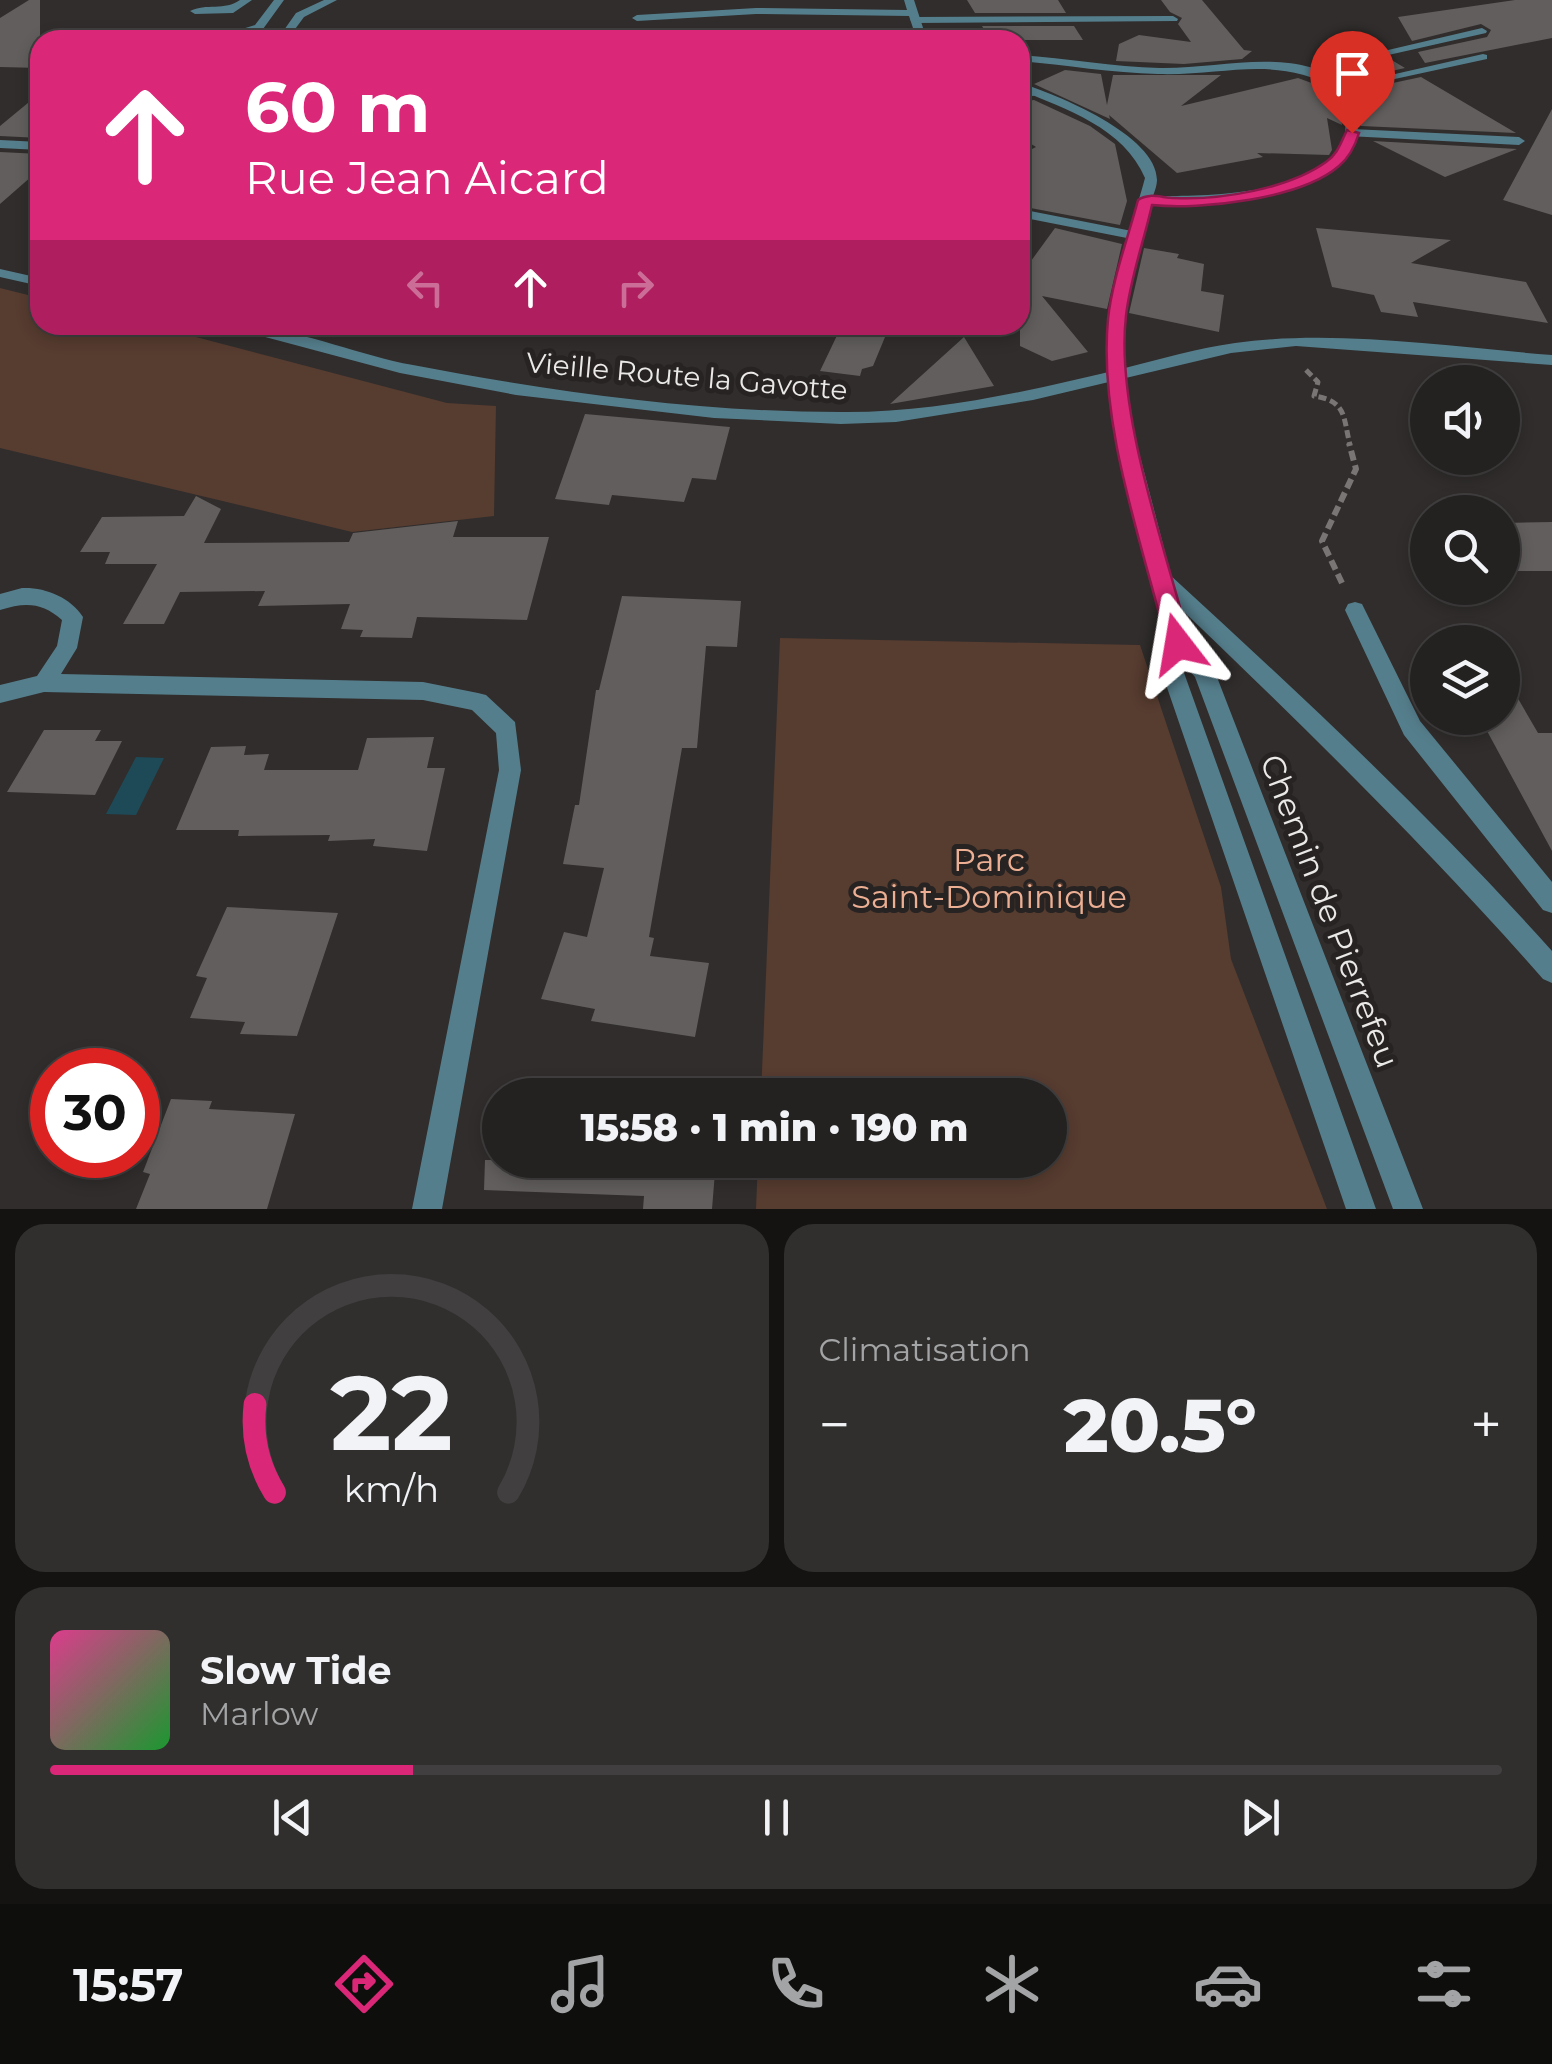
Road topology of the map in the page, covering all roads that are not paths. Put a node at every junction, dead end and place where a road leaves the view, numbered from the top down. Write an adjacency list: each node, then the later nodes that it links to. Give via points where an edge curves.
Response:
1 (247, 0): 5 (street, via 234,10)
2 (278, 0): 10 (street)
3 (291, 0): 11 (street)
4 (332, 0): 12 (street, via 300,15)
5 (194, 11)
6 (913, 15): 7 (street); 8 (street); 9 (street)
7 (636, 18)
8 (1173, 19)
9 (1002, 26)
10 (251, 30)
11 (270, 30)
12 (289, 30)
13 (1482, 31): 16 (street)
14 (1483, 57): 17 (street)
15 (1030, 59): 16 (street, via 1180,72 1254,61)
16 (1313, 69): 17 (street)
17 (1344, 87): 21 (street)
18 (1030, 90): 19 (street)
19 (1038, 94): 20 (street); 25 (street, via 1134,146 1152,178)
20 (1030, 95)
21 (1352, 133): 22 (street); 25 (street, via 1332,165 1293,183 1178,203)
22 (1519, 142)
23 (0, 144): 24 (street)
24 (30, 146)
25 (1146, 200): 27 (street, Chemin de Pierrefeu)
26 (1030, 214): 27 (street)
27 (1136, 236): 32 (street, Chemin de Pierrefeu, via 1117,315)
28 (0, 273): 29 (street)
29 (30, 280)
30 (275, 335): 32 (street, Vieille Route la Gavotte, via 516,390 841,418 1032,395)
31 (1552, 360): 32 (street, Vieille Route la Gavotte, via 1296,341)
32 (1115, 374): 33 (street, Chemin de Pierrefeu)
33 (1162, 579): 36 (street, Chemin de Pierrefeu); 40 (street, via 1334,740)
34 (0, 602): 37 (street, via 18,595 53,598 73,617 67,648)
35 (1355, 610): 39 (street, via 1412,728)
36 (1178, 644): 42 (street, Chemin de Pierrefeu, via 1172,670); 43 (street, Chemin de Pierrefeu, via 1204,672)
37 (44, 682): 38 (street); 41 (street, via 423,690 478,702 507,728 510,770)
38 (0, 694)
39 (1552, 902)
40 (1552, 970)
41 (427, 1209)
42 (1361, 1209)
43 (1408, 1209)

